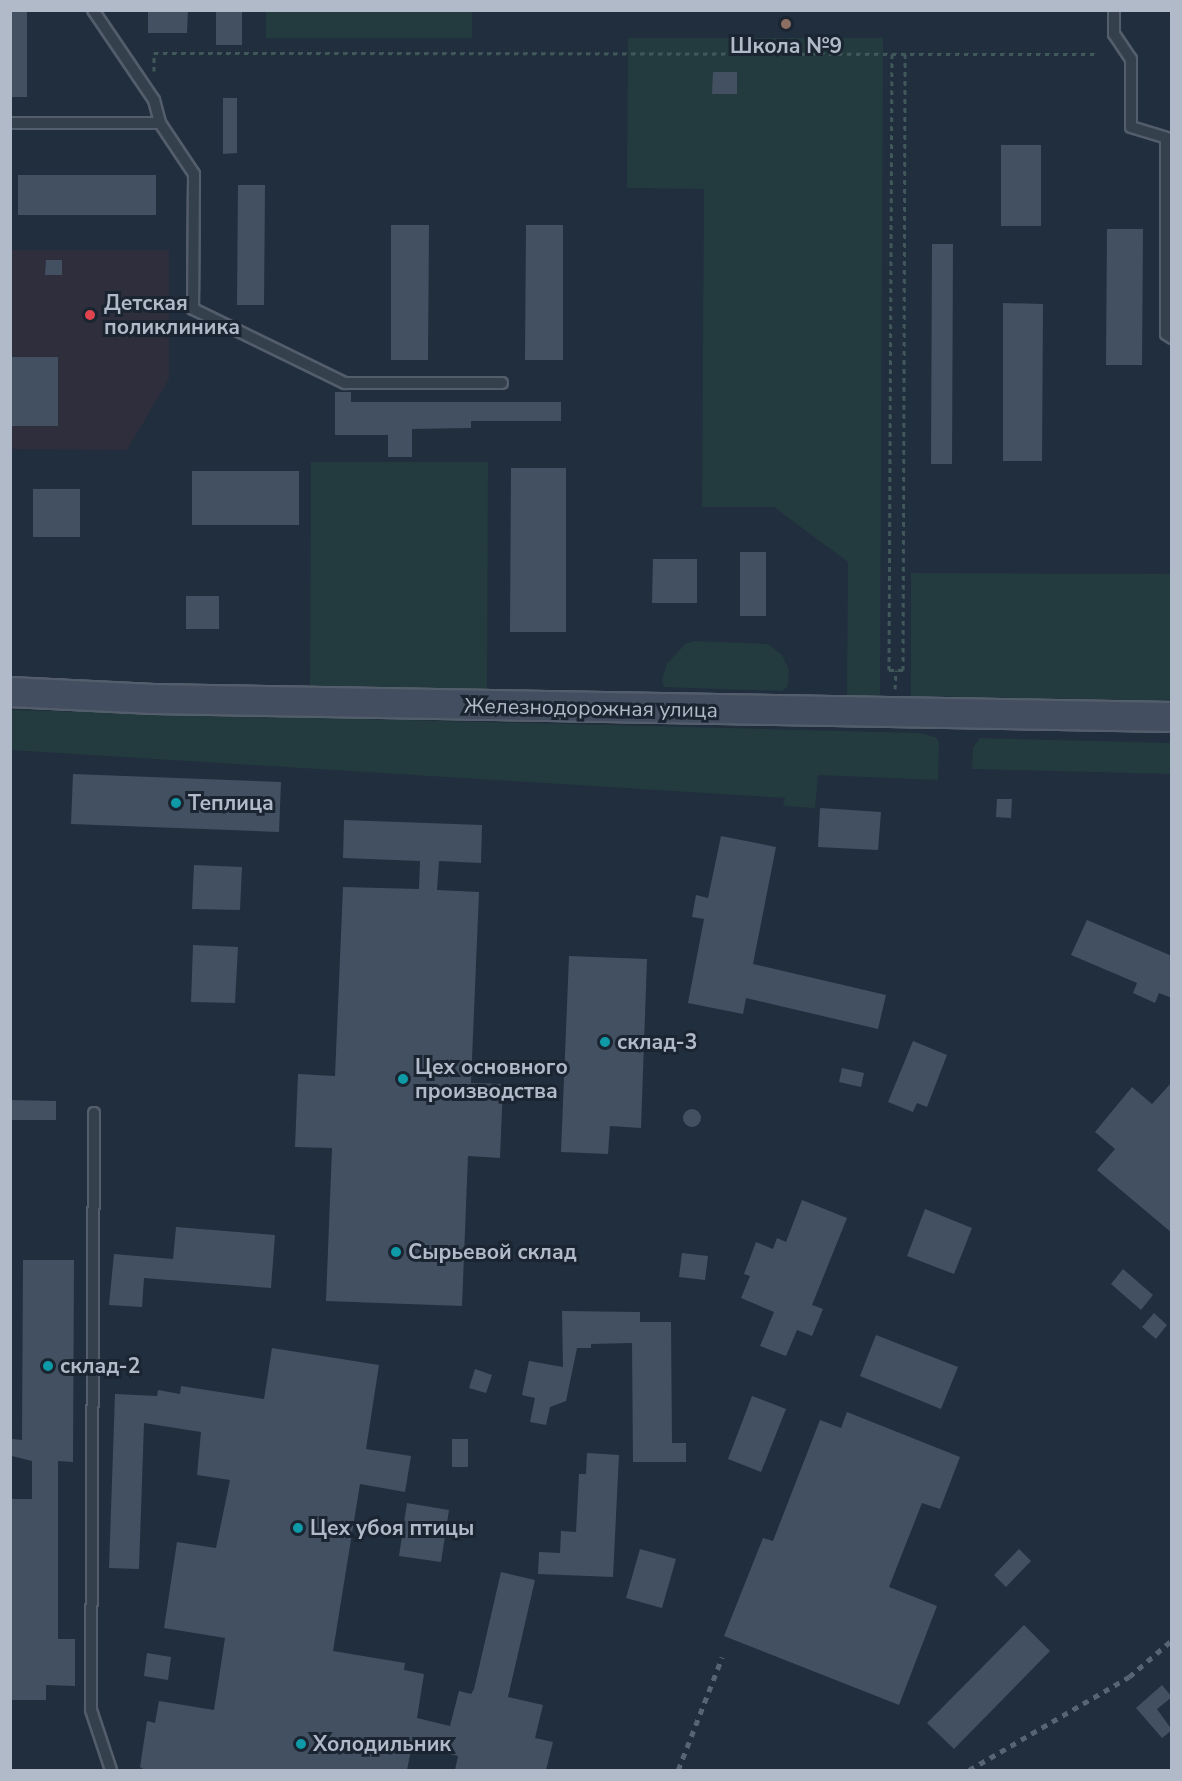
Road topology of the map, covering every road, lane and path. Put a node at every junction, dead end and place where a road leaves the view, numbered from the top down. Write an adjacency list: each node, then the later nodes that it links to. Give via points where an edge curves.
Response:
1 (93, 10): 6 (lane)
2 (1114, 10): 9 (lane, via 1114,34 1131,59 1131,127 1166,138 1166,334)
3 (892, 54): 4 (path); 4 (path, via 889,670 903,670); 6 (path, via 154,53)
4 (905, 54): 5 (path)
5 (1099, 54)
6 (154, 100): 8 (lane)
7 (10, 123): 8 (lane)
8 (160, 123): 10 (lane, via 194,174 193,309 345,382)
9 (1172, 338)
10 (502, 383)
11 (10, 692): 12 (main road, Железнодорожная улица, via 154,699)
12 (1172, 717)
13 (94, 1113): 14 (lane, via 91,1710)
14 (111, 1770)

